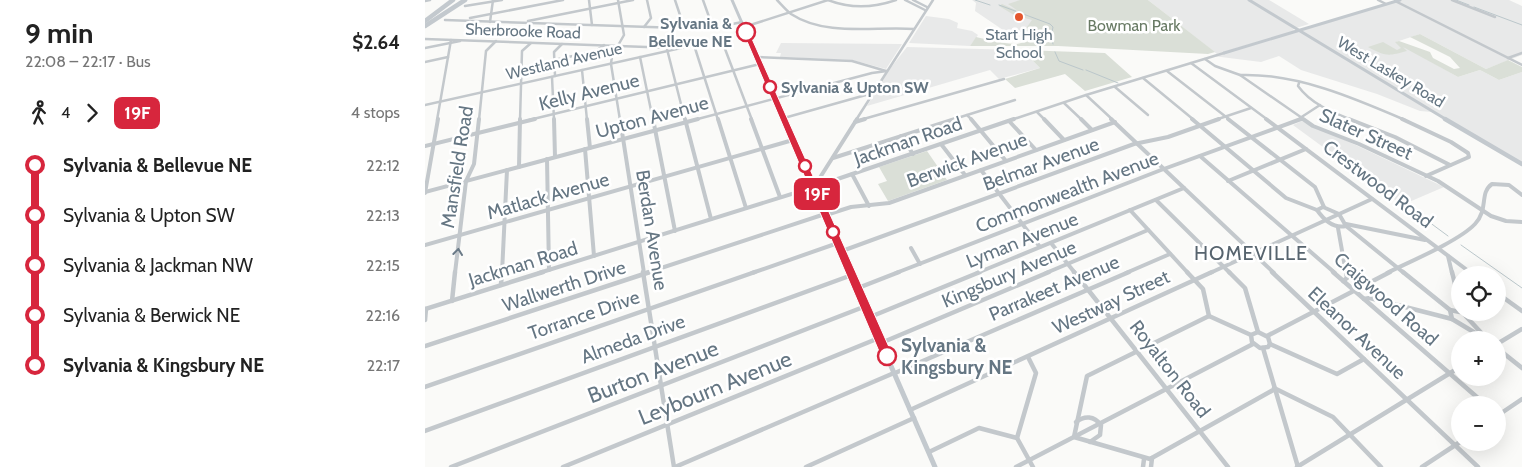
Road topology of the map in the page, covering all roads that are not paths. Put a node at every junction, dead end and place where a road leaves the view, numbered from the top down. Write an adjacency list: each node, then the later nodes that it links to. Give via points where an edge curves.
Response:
1 (430, 0): 25 (street)
2 (447, 0): 36 (highway)
3 (453, 0): 36 (highway)
4 (459, 0): 45 (highway)
5 (465, 0): 45 (highway)
6 (502, 0): 26 (street)
7 (563, 0): 33 (street)
8 (569, 0): 33 (street)
9 (589, 0): 30 (street)
10 (633, 0): 27 (street)
11 (647, 0): 47 (street, via 651,18)
12 (675, 0): 50 (street, via 681,19)
13 (703, 0): 51 (street)
14 (732, 0): 42 (main road)
15 (777, 0): 32 (street)
16 (828, 0): 17 (street, via 861,7); 32 (street)
17 (896, 0)
18 (905, 0): 31 (street)
19 (913, 0): 31 (street)
20 (933, 0): 31 (street)
21 (1249, 0): 53 (main road, West Laskey Road)
22 (1378, 0): 29 (street)
23 (1400, 0): 28 (main road, Jackman Road)
24 (1452, 0): 35 (street)
25 (425, 1)
26 (494, 1): 26 (street, via 465,6); 33 (street)
27 (618, 1): 30 (street); 49 (street)
28 (1395, 2): 29 (main road, Jackman Road); 71 (street)
29 (1386, 4): 53 (main road, Jackman Road)
30 (590, 8): 34 (street); 44 (street)
31 (926, 8): 52 (street)
32 (788, 13): 48 (street); 52 (street, via 825,27)
33 (492, 15): 37 (street); 38 (street); 39 (street)
34 (553, 16): 41 (street); 43 (street, via 546,20)
35 (1495, 17)
36 (425, 19)
37 (462, 20): 37 (street, via 445,20); 38 (street)
38 (468, 20): 39 (street)
39 (490, 21): 40 (street)
40 (505, 22): 41 (street)
41 (521, 22): 43 (street)
42 (742, 22): 48 (main road); 51 (street)
43 (547, 23): 44 (street)
44 (592, 25): 49 (street)
45 (425, 26)
46 (629, 26): 47 (street); 49 (street)
47 (644, 27): 50 (street)
48 (744, 27): 70 (main road)
49 (623, 28): 63 (street)
50 (674, 28): 51 (street)
51 (713, 28)
52 (914, 29): 82 (street)
53 (1297, 30): 66 (main road, Jackman Road); 151 (main road, West Laskey Road)
54 (425, 38): 55 (street, Sherbrooke Road)
55 (451, 41): 56 (street, Sherbrooke Road); 64 (street, Sherbrooke Road); 68 (street)
56 (496, 41): 59 (street, Sherbrooke Road); 96 (street, Mansfield Road, via 486,51)
57 (722, 41): 81 (street)
58 (708, 42): 62 (street, Westland Avenue)
59 (531, 43): 60 (street, Sherbrooke Road); 92 (street, via 522,52)
60 (562, 44): 61 (street, Sherbrooke Road); 73 (street, via 554,52)
61 (604, 45): 63 (street, Sherbrooke Road); 73 (street, via 599,50)
62 (694, 45): 65 (street, Westland Avenue); 87 (street)
63 (619, 46): 65 (street, Sherbrooke Road); 76 (street)
64 (425, 48)
65 (667, 49): 69 (street, Westland Avenue); 93 (street)
66 (1224, 53): 72 (street, Jackman Road)
67 (1522, 53): 71 (street)
68 (448, 57): 74 (street); 102 (street)
69 (640, 57): 76 (street, Westland Avenue); 95 (street)
70 (757, 57): 77 (main road); 79 (street, via 852,61)
71 (1508, 58): 78 (street)
72 (1205, 59): 75 (street, Jackman Road); 85 (street, Slater Street)
73 (554, 60): 86 (street)
74 (425, 62)
75 (1191, 63): 83 (street, Jackman Road); 108 (street, Crestwood Road)
76 (611, 64): 80 (street, Westland Avenue); 99 (street, Berdan Avenue)
77 (760, 64): 81 (street, Kelly Avenue); 100 (main road)
78 (1522, 65)
79 (871, 66): 82 (street); 84 (street)
80 (582, 70): 86 (street, Westland Avenue); 106 (street)
81 (733, 70): 87 (street, Kelly Avenue); 107 (street)
82 (887, 71): 84 (street, Upton Avenue); 89 (street)
83 (1167, 71): 88 (street, Jackman Road); 114 (street)
84 (874, 73): 89 (street); 100 (street, Upton Avenue)
85 (1240, 75): 91 (street, via 1253,73); 116 (street, Slater Street)
86 (554, 77): 92 (street, Westland Avenue); 110 (street)
87 (705, 77): 93 (street, Kelly Avenue); 111 (street)
88 (1143, 78): 94 (street, Jackman Road); 123 (street)
89 (882, 79): 97 (street)
90 (1004, 79): 118 (street)
91 (1299, 83): 105 (street, via 1302,93); 152 (street, via 1385,112 1468,153 1469,157)
92 (521, 84): 96 (street, Westland Avenue); 120 (street)
93 (676, 84): 95 (street, Kelly Avenue); 121 (street)
94 (1115, 86): 98 (street, Jackman Road); 113 (street)
95 (647, 92): 99 (street, Kelly Avenue); 126 (street)
96 (482, 93): 102 (street, Westland Avenue); 128 (street, Mansfield Road)
97 (873, 93): 115 (street); 118 (street)
98 (1086, 96): 103 (street, Jackman Road); 119 (street, Eleanor Avenue)
99 (617, 99): 106 (street, Kelly Avenue); 131 (street, Berdan Avenue)
100 (775, 99): 107 (street, Upton Avenue); 115 (main road)
101 (1015, 100): 112 (street)
102 (441, 102): 104 (street, Westland Avenue); 135 (street)
103 (1064, 103): 109 (street, Jackman Road); 125 (street)
104 (425, 105)
105 (1320, 105): 116 (street, Commonwealth Avenue); 152 (street)
106 (586, 107): 110 (street, Kelly Avenue); 140 (street)
107 (746, 107): 111 (street, Upton Avenue); 139 (street)
108 (1251, 108): 114 (street, Belmar Avenue); 124 (street, Crestwood Road)
109 (1037, 112): 117 (street, Jackman Road); 133 (street)
110 (554, 114): 120 (street, Kelly Avenue); 145 (street)
111 (717, 114): 121 (street, Upton Avenue); 146 (street)
112 (967, 115): 127 (street); 129 (street)
113 (1148, 115)
114 (1225, 117): 123 (street, Belmar Avenue); 130 (street)
115 (784, 118): 132 (main road)
116 (1300, 118): 122 (street, Commonwealth Avenue); 161 (street, Slater Street)
117 (1009, 121): 127 (street, Jackman Road); 142 (street)
118 (855, 122): 147 (street)
119 (1115, 122): 125 (street, Berwick Avenue); 134 (street, Eleanor Avenue)
120 (520, 123): 128 (street, Kelly Avenue); 153 (street)
121 (686, 123): 126 (street, Upton Avenue); 154 (street)
122 (1288, 123): 124 (street, Commonwealth Avenue)
123 (1200, 126): 134 (street, Belmar Avenue); 138 (street)
124 (1276, 127): 130 (street, Commonwealth Avenue); 141 (street, Crestwood Road)
125 (1092, 130): 133 (street, Berwick Avenue)
126 (655, 131): 131 (street, Upton Avenue); 162 (street)
127 (981, 131): 136 (street, Jackman Road); 150 (street)
128 (478, 133): 135 (street, Kelly Avenue); 163 (street, Mansfield Road, via 474,164)
129 (901, 136): 143 (street); 147 (street)
130 (1250, 137): 138 (street, Commonwealth Avenue); 149 (street)
131 (623, 139): 140 (street, Upton Avenue); 165 (street, Berdan Avenue)
132 (793, 140): 139 (street, Matlack Avenue); 166 (main road)
133 (1065, 140): 142 (street, Berwick Avenue)
134 (1137, 143): 155 (street, Eleanor Avenue); 169 (street, Belmar Avenue)
135 (434, 144): 137 (street, Kelly Avenue); 168 (street)
136 (941, 144): 143 (street, Jackman Road); 160 (street)
137 (425, 146)
138 (1224, 146): 144 (street, Commonwealth Avenue); 158 (street)
139 (762, 148): 146 (street, Matlack Avenue); 171 (street)
140 (587, 149): 145 (street, Upton Avenue); 172 (street)
141 (1306, 149): 149 (street); 173 (street, Crestwood Road)
142 (1036, 150): 150 (street, Berwick Avenue)
143 (913, 154): 159 (street, Jackman Road)
144 (1199, 156): 155 (street, Commonwealth Avenue); 164 (street, Craigwood Road)
145 (555, 157): 148 (street, Upton Avenue)
146 (730, 158): 154 (street, Matlack Avenue); 177 (street)
147 (833, 158): 166 (street)
148 (547, 160): 153 (street, Upton Avenue); 178 (street)
149 (1279, 160): 158 (street); 176 (street, via 1315,187)
150 (1006, 161): 157 (street, Berwick Avenue)
151 (1522, 164)
152 (1449, 165): 161 (street)
153 (519, 167): 156 (street, Upton Avenue)
154 (698, 167): 162 (street, Matlack Avenue); 184 (street)
155 (1164, 169): 167 (street, Eleanor Avenue); 188 (street, Commonwealth Avenue)
156 (507, 170): 163 (street, Upton Avenue); 187 (street)
157 (981, 170): 160 (street, Berwick Avenue); 169 (street)
158 (1253, 170): 164 (street); 180 (street, via 1288,199)
159 (852, 174): 166 (street, Jackman Road); 175 (street)
160 (965, 175): 175 (street, Berwick Avenue)
161 (1426, 176): 181 (street, Slater Street)
162 (664, 177): 165 (street, Matlack Avenue); 192 (street)
163 (466, 181): 168 (street, Upton Avenue); 193 (street, Mansfield Road)
164 (1228, 181): 194 (street, Craigwood Road)
165 (630, 187): 172 (street, Matlack Avenue); 196 (street, Berdan Avenue)
166 (814, 187): 171 (street, Jackman Road); 182 (main road)
167 (1184, 188): 174 (street, Lyman Avenue); 205 (street, Eleanor Avenue)
168 (425, 192)
169 (999, 194): 188 (street); 203 (street, Belmar Avenue)
170 (1522, 195): 181 (street, via 1508,184 1491,185 1485,192)
171 (780, 197): 177 (street, Jackman Road)
172 (589, 198): 178 (street, Matlack Avenue); 206 (street)
173 (1372, 199): 183 (street, Westway Street); 195 (street, Crestwood Road)
174 (1156, 200): 179 (street, Lyman Avenue); 211 (street)
175 (869, 206): 182 (street, Berwick Avenue)
176 (1324, 207): 180 (street); 183 (street)
177 (746, 208): 184 (street, Jackman Road)
178 (548, 210): 187 (street, Matlack Avenue); 214 (street)
179 (1130, 210): 191 (street); 197 (street, Lyman Avenue)
180 (1317, 210): 185 (street)
181 (1483, 211): 186 (street, Slater Street, via 1502,220); 202 (street, via 1469,230)
182 (826, 214): 198 (main road); 215 (street, Wallwerth Drive)
183 (1339, 214): 185 (street, Westway Street); 189 (street)
184 (711, 219): 192 (street, Jackman Road)
185 (1324, 221): 190 (street); 194 (street, Westway Street)
186 (1522, 222)
187 (505, 223): 193 (street, Matlack Avenue); 219 (street)
188 (1022, 224): 200 (street); 208 (street, Commonwealth Avenue)
189 (1346, 225): 190 (street); 195 (street); 212 (street)
190 (1338, 228): 218 (street, via 1347,278)
191 (1148, 230): 204 (street); 209 (street, Kingsbury Avenue)
192 (675, 231): 196 (street, Jackman Road)
193 (460, 236): 199 (street, Matlack Avenue); 225 (street, Mansfield Road, one-way to 193)
194 (1291, 236): 205 (street, Westway Street); 218 (street, Craigwood Road)
195 (1427, 240): 202 (street, Crestwood Road)
196 (638, 242): 206 (street, Jackman Road); 215 (street, Berdan Avenue)
197 (1051, 242): 200 (street, Lyman Avenue); 209 (street, Royalton Road)
198 (838, 243): 203 (main road); 228 (street, Torrance Drive)
199 (425, 246)
200 (1040, 247): 234 (street, Lyman Avenue)
201 (911, 248): 208 (street)
202 (1438, 248): 207 (street, Crestwood Road); 212 (street)
203 (841, 251): 216 (main road)
204 (1170, 254): 217 (street); 221 (street, Parrakeet Avenue)
205 (1253, 254): 211 (street, Westway Street); 231 (street, Eleanor Avenue)
206 (594, 256): 214 (street, Jackman Road)
207 (1448, 256): 210 (street, Crestwood Road); 213 (street)
208 (920, 264): 220 (street, Commonwealth Avenue)
209 (1068, 264): 221 (street, Royalton Road); 247 (street, Kingsbury Avenue)
210 (1462, 266)
211 (1224, 267): 217 (street, Westway Street); 243 (street, via 1245,288)
212 (1398, 268): 222 (street); 229 (street)
213 (1451, 268)
214 (549, 270): 219 (street, Jackman Road)
215 (643, 274): 228 (street, Berdan Avenue); 250 (street, Wallwerth Drive)
216 (852, 275): 220 (main road); 251 (street, Almeda Drive)
217 (1195, 280): 233 (street, via 1204,291); 235 (street, Westway Street)
218 (1343, 281): 222 (street, Craigwood Road)
219 (501, 285): 225 (street, Jackman Road)
220 (858, 288): 226 (main road)
221 (1088, 289): 235 (street, Royalton Road); 258 (street, Parrakeet Avenue)
222 (1355, 291): 223 (street, Craigwood Road); 231 (street)
223 (1364, 299): 236 (street); 259 (street, Craigwood Road)
224 (1506, 299): 230 (street)
225 (452, 301): 227 (street, Jackman Road)
226 (865, 306): 234 (main road); 260 (street, Burton Avenue)
227 (426, 309): 237 (street)
228 (649, 309): 251 (street, Berdan Avenue); 261 (street, Torrance Drive)
229 (1450, 310): 232 (street)
230 (1522, 311)
231 (1314, 312): 245 (street); 256 (street, Eleanor Avenue)
232 (1451, 314)
233 (1209, 316): 244 (street); 253 (street)
234 (870, 317): 247 (main road)
235 (1111, 318): 253 (street, Royalton Road); 255 (street, Westway Street)
236 (1451, 319)
237 (425, 320)
238 (1455, 321): 241 (street)
239 (1469, 321): 242 (street)
240 (1522, 329): 246 (street)
241 (1472, 331)
242 (1479, 331)
243 (1258, 332): 244 (street); 245 (street)
244 (1251, 335): 248 (street)
245 (1267, 336): 249 (street)
246 (1506, 339)
247 (880, 341): 258 (main road); 272 (street, Leybourn Avenue)
248 (1253, 344): 252 (street); 262 (street)
249 (1270, 344): 252 (street); 256 (street, via 1337,374)
250 (425, 346)
251 (655, 347): 260 (street, Berdan Avenue); 274 (street, Almeda Drive)
252 (1263, 348): 263 (street)
253 (1137, 351): 262 (street, Royalton Road); 270 (street, via 1087,376)
254 (1506, 355): 257 (street)
255 (1027, 357): 267 (street, Westway Street); 277 (street, via 1036,373)
256 (1365, 360): 266 (street, Eleanor Avenue)
257 (1522, 368)
258 (895, 373): 267 (main road); 288 (street, Parrakeet Avenue)
259 (1449, 373): 264 (street, Craigwood Road); 266 (street)
260 (661, 386): 272 (street, Berdan Avenue); 286 (street, Burton Avenue)
261 (425, 387)
262 (1166, 389): 271 (street); 273 (street, Royalton Road)
263 (1275, 389): 273 (street); 275 (street, via 1333,417); 296 (street)
264 (1476, 396)
265 (1522, 399): 268 (street)
266 (1407, 400): 275 (street); 278 (street, Eleanor Avenue)
267 (911, 410): 269 (main road)
268 (1506, 410)
269 (914, 418): 282 (main road); 289 (street)
270 (1076, 422): 271 (street, via 1087,417); 276 (street)
271 (1100, 423): 276 (street); 279 (street, via 1100,435)
272 (667, 425): 287 (street, Leybourn Avenue); 288 (street, Berdan Avenue)
273 (1200, 431): 283 (street); 295 (street, Royalton Road)
274 (425, 432)
275 (1350, 435): 296 (street); 297 (street)
276 (1074, 437): 279 (street); 285 (street)
277 (1017, 438): 282 (street, via 979,428); 285 (street)
278 (1451, 438)
279 (1090, 442): 284 (street)
280 (1451, 447): 298 (street)
281 (1464, 451): 299 (street, Eleanor Avenue)
282 (929, 452): 290 (main road)
283 (1152, 458): 284 (street); 294 (street)
284 (1144, 459): 293 (street)
285 (1029, 460): 291 (street); 292 (street)
286 (451, 467)
287 (563, 467)
288 (674, 467)
289 (806, 467)
290 (935, 467)
291 (1016, 467)
292 (1033, 467)
293 (1143, 467)
294 (1151, 467)
295 (1228, 467)
296 (1297, 467)
297 (1381, 467)
298 (1422, 467)
299 (1478, 467)

